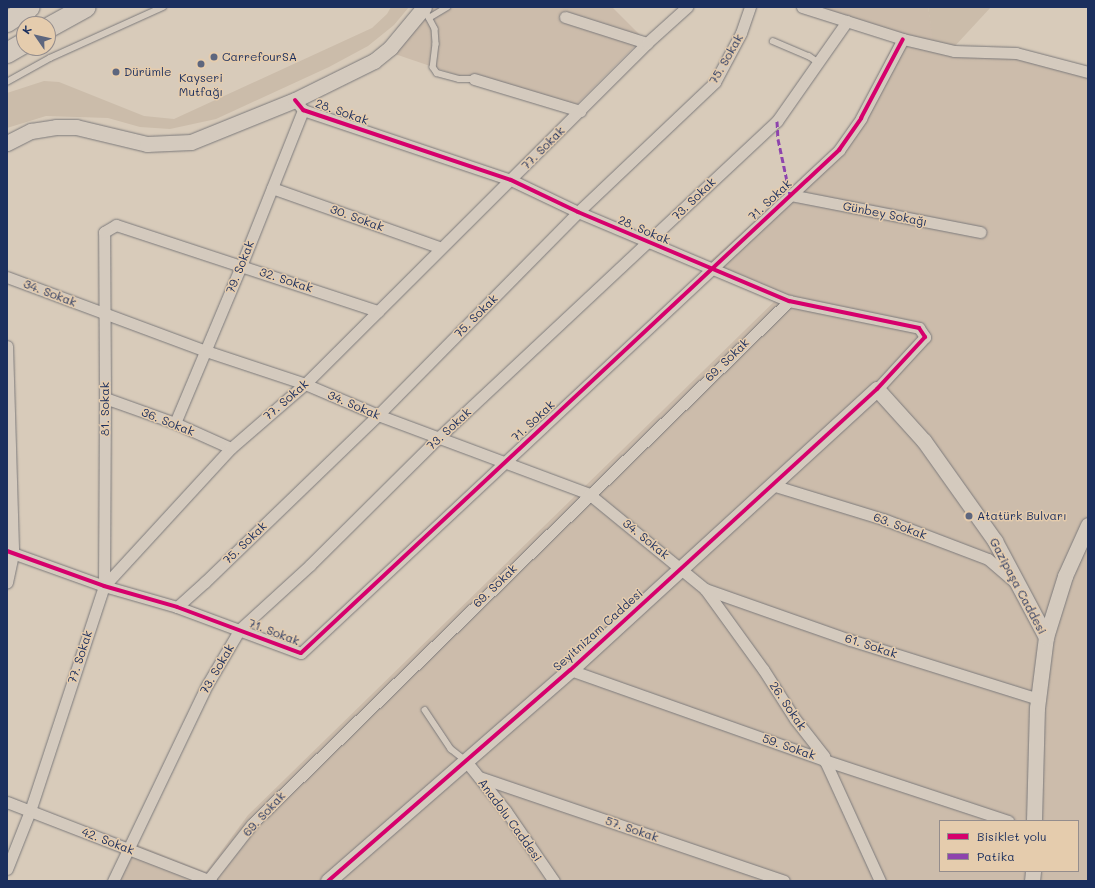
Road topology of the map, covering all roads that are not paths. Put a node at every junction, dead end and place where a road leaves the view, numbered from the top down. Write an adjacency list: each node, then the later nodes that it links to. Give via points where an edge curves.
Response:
1 (30, 7): 11 (highway)
2 (86, 7): 12 (highway)
3 (163, 7): 21 (lane, via 50,58)
4 (447, 7): 8 (lane)
5 (687, 7): 15 (street, 77. Sokak)
6 (750, 7): 28 (street, 75. Sokak, via 742,33 715,82)
7 (802, 7): 10 (street)
8 (426, 11): 20 (lane, via 436,36 433,67 437,73 459,79); 22 (street, via 374,61)
9 (565, 17): 15 (street)
10 (847, 21): 13 (street); 18 (street, 73. Sokak)
11 (7, 22)
12 (56, 24)
13 (903, 40): 19 (street, via 954,52 1016,53); 27 (street, 71. Sokak, via 861,118 839,150)
14 (773, 41): 18 (lane)
15 (647, 43): 23 (street, 77. Sokak)
16 (16, 48): 17 (highway)
17 (7, 54)
18 (818, 62): 31 (street, 73. Sokak, via 777,121)
19 (1088, 72)
20 (474, 79): 23 (street)
21 (7, 82)
22 (299, 105): 24 (street, via 190,142 147,144 76,127 56,127 31,131); 25 (street, 28. Sokak); 26 (street, 79. Sokak)
23 (580, 111): 25 (street, 77. Sokak)
24 (7, 143)
25 (511, 180): 28 (street, 28. Sokak); 32 (street, 77. Sokak)
26 (272, 188): 32 (street, 30. Sokak); 33 (street, 79. Sokak)
27 (790, 195): 30 (street, Günbey Sokağı); 34 (street, 71. Sokak)
28 (578, 212): 31 (street, 28. Sokak); 44 (street, 75. Sokak)
29 (104, 232): 33 (street, 32. Sokak, via 116,225); 38 (street, 81. Sokak)
30 (980, 232)
31 (649, 242): 34 (street, 28. Sokak); 46 (street, 73. Sokak)
32 (441, 248): 37 (street, 77. Sokak)
33 (241, 266): 37 (street, 32. Sokak); 40 (street, 79. Sokak)
34 (710, 269): 36 (street, 28. Sokak); 48 (street, 71. Sokak)
35 (7, 277): 38 (street, 34. Sokak)
36 (789, 301): 42 (street, 28. Sokak, via 918,328 925,337); 50 (street, 69. Sokak)
37 (378, 311): 41 (street, 77. Sokak)
38 (105, 313): 40 (street, 34. Sokak); 43 (street, 81. Sokak)
39 (7, 346): 52 (street)
40 (206, 351): 41 (street, 34. Sokak); 45 (street, 79. Sokak)
41 (305, 384): 44 (street, 34. Sokak); 47 (street, 77. Sokak)
42 (877, 389): 49 (street, Seyitnizam Caddesi); 55 (street, Gazipaşa Caddesi, via 929,448 995,541)
43 (105, 398): 45 (street, 36. Sokak); 56 (street, 81. Sokak)
44 (378, 415): 46 (street, 34. Sokak); 58 (street, 75. Sokak)
45 (175, 423): 47 (street, 36. Sokak)
46 (438, 438): 48 (street, 34. Sokak); 59 (street, 73. Sokak, via 310,565)
47 (231, 448): 56 (street, 77. Sokak)
48 (503, 462): 50 (street, 34. Sokak); 59 (street, 71. Sokak, via 301,653)
49 (772, 485): 53 (street, Seyitnizam Caddesi); 55 (street, 63. Sokak, via 883,519 988,559)
50 (589, 494): 53 (street, 34. Sokak); 73 (street, 69. Sokak, via 252,824)
51 (1088, 525): 60 (street, via 1065,576)
52 (10, 553): 54 (street); 56 (street, 71. Sokak)
53 (681, 568): 57 (street, 26. Sokak); 61 (street, Seyitnizam Caddesi)
54 (7, 582)
55 (1018, 585): 60 (street, Gazipaşa Caddesi)
56 (104, 586): 58 (street, 71. Sokak); 68 (street, 77. Sokak)
57 (705, 589): 62 (street, 61. Sokak, via 850,640); 65 (street, 26. Sokak, via 763,669 795,719 824,756)
58 (177, 606): 59 (street, 71. Sokak)
59 (240, 629): 71 (street, 73. Sokak, via 207,685 173,752)
60 (1046, 637): 62 (street, Gazipaşa Caddesi)
61 (570, 670): 64 (street, Seyitnizam Caddesi); 65 (street, 59. Sokak)
62 (1038, 699): 70 (street, Gazipaşa Caddesi)
63 (425, 710): 64 (lane, via 451,749)
64 (465, 760): 66 (street, Anadolu Caddesi); 75 (street, Seyitnizam Caddesi)
65 (824, 760): 69 (street, 59. Sokak); 78 (street, 26. Sokak)
66 (479, 778): 76 (street, Anadolu Caddesi, via 506,811); 77 (street, 57. Sokak)
67 (7, 802): 68 (street, 42. Sokak)
68 (30, 811): 71 (street, 42. Sokak); 72 (street, 77. Sokak)
69 (1005, 820)
70 (1034, 820)
71 (129, 850): 73 (street, 42. Sokak); 74 (street, 73. Sokak)
72 (7, 870)
73 (210, 880)
74 (113, 881)
75 (328, 881)
76 (554, 881)
77 (784, 881)
78 (880, 881)

